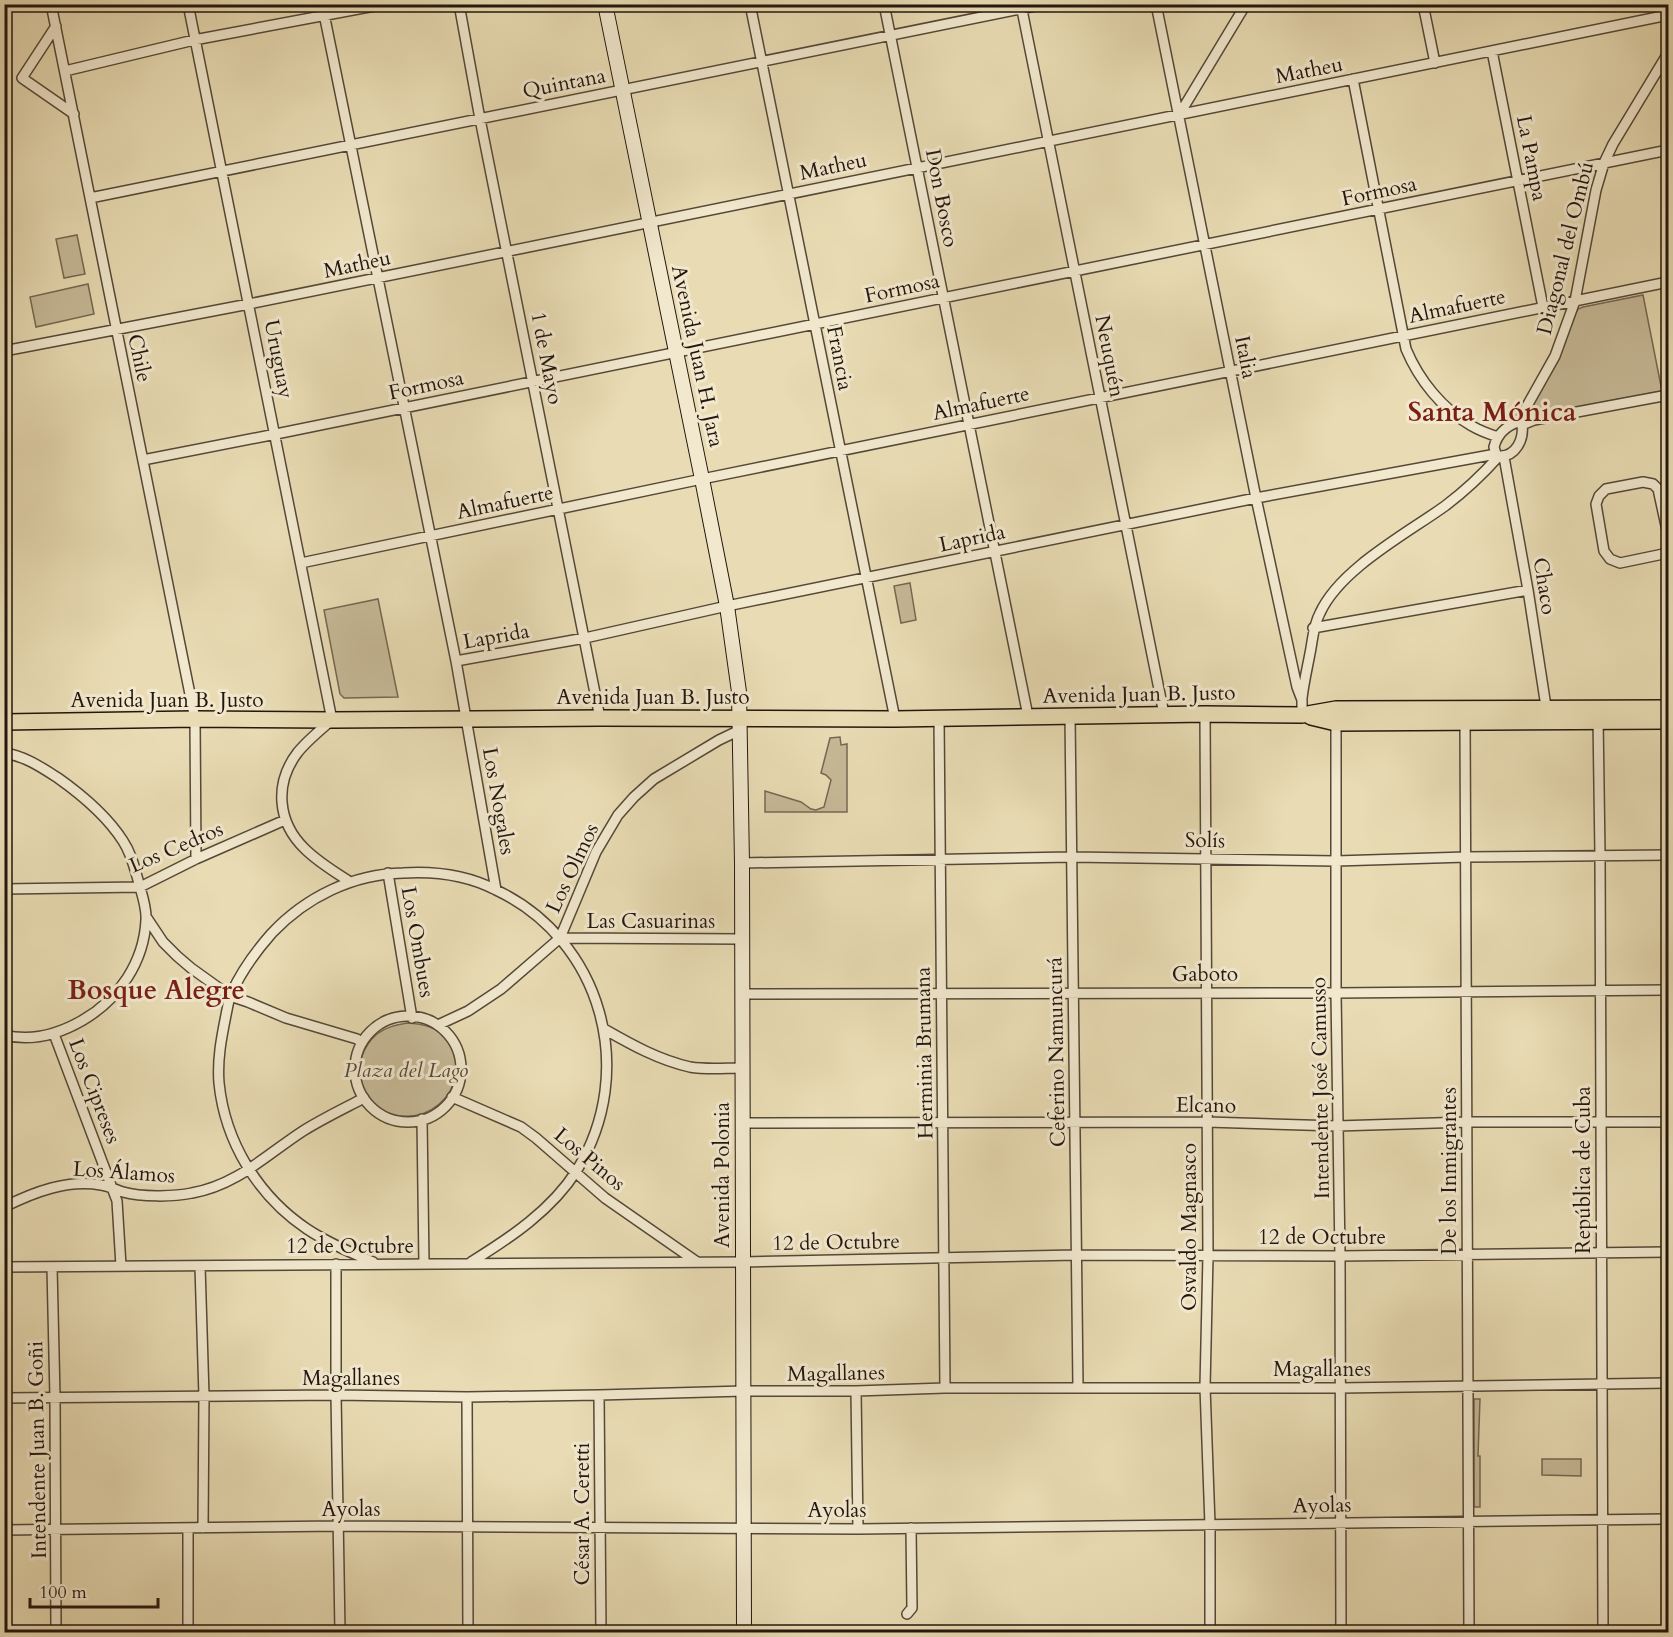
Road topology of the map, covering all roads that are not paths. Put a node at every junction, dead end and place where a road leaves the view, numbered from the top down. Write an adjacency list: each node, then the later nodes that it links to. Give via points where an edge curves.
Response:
1 (51, 4): 16 (street, Chile)
2 (188, 4): 18 (street, Uruguay)
3 (322, 4): 15 (street, Los Nogales)
4 (386, 4): 15 (street)
5 (459, 4): 28 (street, 1 de Mayo)
6 (605, 4): 25 (main road, Avenida Juan H. Jara)
7 (750, 4): 21 (street, Francia)
8 (884, 4): 17 (street, Don Bosco)
9 (1045, 4): 13 (street, Quintana)
10 (1156, 4): 27 (street, Italia)
11 (1246, 4): 27 (street)
12 (1423, 4): 22 (street)
13 (1022, 7): 17 (street, Quintana); 29 (street, Neuquén)
14 (1668, 15): 19 (street, Matheu)
15 (324, 16): 18 (street); 30 (street, Los Nogales)
16 (56, 26): 23 (street, Chile); 26 (street, via 22,78)
17 (891, 36): 21 (street, Quintana); 33 (street, Don Bosco)
18 (194, 40): 23 (street); 34 (street, Uruguay)
19 (1492, 51): 22 (street, Matheu); 35 (street, La Pampa)
20 (1668, 53): 32 (street, Diagonal del Ombú)
21 (762, 62): 25 (street, Quintana); 36 (street, Francia)
22 (1435, 63): 24 (street, Matheu)
23 (65, 70): 26 (street, Chile)
24 (1353, 79): 27 (street, Matheu); 38 (street)
25 (622, 90): 28 (street, Quintana); 39 (main road, Avenida Juan H. Jara)
26 (74, 114): 37 (street, Chile)
27 (1179, 114): 29 (street, Matheu); 40 (street, Italia)
28 (480, 119): 30 (street, Quintana); 41 (street, 1 de Mayo)
29 (1048, 141): 33 (street, Matheu); 42 (street, Neuquén)
30 (351, 145): 34 (street, Quintana); 43 (street, Los Nogales)
31 (1668, 150): 32 (street, Formosa)
32 (1604, 163): 35 (street, Formosa); 46 (street, Diagonal del Ombú)
33 (917, 168): 36 (street, Matheu); 45 (street, Don Bosco)
34 (222, 171): 37 (street, Quintana); 47 (street, Uruguay)
35 (1518, 181): 38 (street, Formosa); 48 (street, La Pampa)
36 (788, 194): 39 (street, Matheu); 49 (street, Francia)
37 (90, 198): 50 (street, Chile)
38 (1378, 209): 40 (street, Formosa); 51 (street)
39 (650, 222): 41 (street, Matheu); 53 (main road, Avenida Juan H. Jara)
40 (1205, 245): 42 (street, Formosa); 54 (street, Italia)
41 (507, 251): 43 (street, Matheu); 55 (street, 1 de Mayo)
42 (1075, 271): 45 (street, Formosa); 57 (street, Neuquén)
43 (378, 278): 47 (street, Matheu); 58 (street, Los Nogales)
44 (1668, 282): 46 (street, Almafuerte)
45 (943, 298): 49 (street, Formosa); 60 (street, Don Bosco)
46 (1575, 301): 48 (street, Almafuerte); 59 (street, Diagonal del Ombú, via 1555,356)
47 (249, 304): 50 (street, Matheu); 61 (street, Uruguay)
48 (1543, 307): 51 (street, Almafuerte)
49 (815, 324): 53 (street, Formosa); 63 (street, Francia)
50 (116, 329): 52 (street, Matheu); 65 (street, Chile)
51 (1403, 336): 54 (street, Almafuerte); 62 (street, via 1411,362 1430,390 1473,427)
52 (4, 351)
53 (676, 353): 55 (street, Formosa); 66 (main road, Avenida Juan H. Jara)
54 (1230, 371): 57 (street, Almafuerte); 67 (street, Italia)
55 (533, 382): 58 (street, Formosa); 68 (street, 1 de Mayo)
56 (1668, 395): 59 (street)
57 (1100, 398): 60 (street, Almafuerte); 69 (street, Neuquén)
58 (404, 408): 61 (street, Formosa); 71 (street, Los Nogales)
59 (1520, 423): 62 (street, Diagonal del Ombú, via 1506,428); 64 (street, Diagonal del Ombú, via 1519,444 1513,452)
60 (969, 424): 63 (street, Almafuerte); 72 (street, Don Bosco)
61 (276, 434): 65 (street, Formosa); 74 (street, Uruguay)
62 (1498, 437): 64 (street, via 1494,447)
63 (840, 451): 66 (street, Almafuerte); 75 (street, Francia)
64 (1500, 456): 67 (street, Laprida); 76 (street, Chaco); 78 (street, Diagonal del Ombú, via 1465,491 1341,583 1320,611)
65 (143, 460): 93 (street, Chile)
66 (702, 479): 68 (street, Almafuerte); 77 (main road, Avenida Juan H. Jara)
67 (1256, 498): 69 (street, Laprida); 81 (street, Italia)
68 (559, 509): 71 (street, Almafuerte); 79 (street, 1 de Mayo)
69 (1126, 525): 72 (street, Laprida); 83 (street, Neuquén)
70 (1668, 535): 73 (street, via 1658,489 1653,483 1606,489 1599,496 1596,504 1604,551 1610,559 1620,563)
71 (430, 536): 74 (street, Almafuerte); 80 (street, Los Nogales)
72 (994, 552): 75 (street, Laprida); 88 (street, Don Bosco)
73 (1668, 553)
74 (302, 563): 95 (street, Uruguay)
75 (866, 578): 77 (street, Laprida); 91 (street, Francia)
76 (1528, 590): 78 (street); 87 (street, Chaco)
77 (727, 606): 79 (street, Laprida); 99 (main road, Avenida Juan H. Jara)
78 (1313, 628): 81 (street, Diagonal del Ombú)
79 (585, 638): 80 (street, Laprida); 90 (street, 1 de Mayo)
80 (456, 662): 94 (street, Los Nogales)
81 (1302, 708): 84 (main road, Avenida Juan B. Justo); 86 (main road, Avenida Juan B. Justo); 98 (main road, Avenida Juan B. Justo)
82 (1668, 708): 85 (main road, Avenida Juan B. Justo)
83 (1164, 714): 84 (main road, Avenida Juan B. Justo); 89 (main road, Avenida Juan B. Justo)
84 (1205, 714): 106 (street, Osvaldo Magnasco)
85 (1598, 714): 87 (main road, Avenida Juan B. Justo); 96 (main road, Avenida Juan B. Justo); 102 (street, República de Cuba)
86 (1465, 715): 87 (main road, Avenida Juan B. Justo); 98 (main road, Avenida Juan B. Justo); 105 (street, De los Inmigrantes)
87 (1547, 715)
88 (1028, 716): 89 (main road, Avenida Juan B. Justo); 92 (main road, Avenida Juan B. Justo)
89 (1070, 716): 104 (street, Ceferino Namuncurá)
90 (600, 718): 94 (main road, Avenida Juan B. Justo); 99 (main road, Avenida Juan B. Justo)
91 (895, 718): 92 (main road, Avenida Juan B. Justo); 99 (main road, Avenida Juan B. Justo)
92 (939, 718): 108 (street, Herminia Brumana)
93 (195, 719): 95 (main road, Avenida Juan B. Justo); 97 (main road, Avenida Juan B. Justo); 107 (street, Chile)
94 (466, 719): 95 (main road, Avenida Juan B. Justo); 115 (street, Los Nogales)
95 (332, 720): 101 (street, via 299,752 285,775)
96 (1668, 721)
97 (4, 722)
98 (1336, 723): 109 (street, Intendente José Camusso)
99 (740, 724): 110 (main road, Avenida Polonia); 117 (street, Los Olmos, via 654,779 618,815 596,852)
100 (4, 753): 113 (street, via 28,760 84,797 123,840)
101 (285, 820): 107 (street, Los Cedros); 112 (street, via 304,849)
102 (1600, 855): 103 (street, Solís); 105 (street, Solís); 119 (street, República de Cuba)
103 (1668, 855)
104 (1072, 857): 106 (street, Solís); 108 (street, Solís); 124 (street, Ceferino Namuncurá)
105 (1466, 857): 109 (street, Solís); 121 (street, De los Inmigrantes)
106 (1206, 858): 109 (street, Solís); 122 (street, Osvaldo Magnasco)
107 (196, 859): 113 (street, Los Cedros)
108 (940, 859): 110 (street, Solís); 123 (street, Herminia Brumana)
109 (1336, 861): 125 (street, Intendente José Camusso)
110 (742, 863): 118 (main road, Avenida Polonia)
111 (388, 873): 112 (street); 115 (street, via 445,874); 128 (street, Los Ombues)
112 (350, 882): 127 (street, via 325,893 281,924 262,944)
113 (140, 887): 114 (street, Los Cedros); 116 (street)
114 (4, 889)
115 (496, 890): 117 (street, via 531,911)
116 (147, 918): 127 (street, via 177,956); 131 (street, via 142,946 125,983 88,1017)
117 (560, 938): 118 (street, Las Casuarinas); 129 (street, Los Olmos, via 501,989); 130 (street, via 580,964 595,995)
118 (742, 939): 126 (main road, Avenida Polonia)
119 (1600, 990): 120 (street, Gaboto); 121 (street, Gaboto); 140 (street, República de Cuba)
120 (1668, 990)
121 (1467, 991): 125 (street, Gaboto); 139 (street, De los Inmigrantes)
122 (1206, 992): 124 (street, Gaboto); 125 (street, Gaboto); 138 (street, Osvaldo Magnasco)
123 (941, 993): 124 (street, Gaboto); 126 (street, Gaboto); 143 (street, Herminia Brumana)
124 (1073, 993): 144 (street, Ceferino Namuncurá)
125 (1336, 993): 145 (street, Intendente José Camusso)
126 (742, 994): 134 (main road, Avenida Polonia)
127 (230, 996): 133 (street); 146 (street, via 220,1045 219,1082 225,1118)
128 (412, 1018): 129 (street); 133 (street, via 384,1023)
129 (440, 1024): 135 (street, via 456,1044 463,1061 463,1072)
130 (604, 1029): 134 (street, via 666,1060 691,1067); 147 (street, via 607,1078 603,1102 598,1127)
131 (54, 1034): 132 (street); 148 (street, Los Cipreses)
132 (4, 1035)
133 (362, 1043): 136 (street, via 355,1071)
134 (742, 1068): 142 (main road, Avenida Polonia)
135 (452, 1097): 137 (street); 147 (street, Los Pinos, via 521,1127)
136 (364, 1098): 137 (street, via 379,1113 391,1118); 146 (street, Los Álamos, via 305,1130)
137 (422, 1119): 161 (street)
138 (1207, 1122): 144 (street, Elcano); 145 (street, Elcano); 154 (street, Osvaldo Magnasco)
139 (1467, 1122): 140 (street, Elcano); 145 (street, Elcano); 152 (street, De los Inmigrantes)
140 (1601, 1122): 141 (street, Elcano); 151 (street, República de Cuba)
141 (1668, 1122)
142 (743, 1123): 143 (street, Elcano); 158 (main road, Avenida Polonia)
143 (942, 1123): 144 (street, Elcano); 156 (street, Herminia Brumana)
144 (1075, 1123): 153 (street, Ceferino Namuncurá)
145 (1337, 1126): 155 (street, Intendente José Camusso)
146 (249, 1170): 148 (street, Los Álamos, via 190,1194 139,1195); 160 (street, via 273,1201 306,1229)
147 (576, 1172): 157 (street, Los Pinos, via 605,1198); 162 (street, via 537,1215)
148 (113, 1189): 149 (street, Los Álamos, via 93,1184 58,1186); 163 (street, Los Cipreses, via 119,1215)
149 (4, 1207)
150 (1668, 1252): 151 (street, 12 de Octubre)
151 (1602, 1253): 152 (street, 12 de Octubre); 168 (street, República de Cuba)
152 (1468, 1254): 155 (street, 12 de Octubre); 169 (street, De los Inmigrantes)
153 (1076, 1255): 154 (street, 12 de Octubre); 156 (street, 12 de Octubre); 170 (street, Ceferino Namuncurá)
154 (1208, 1256): 155 (street, 12 de Octubre); 171 (street, Osvaldo Magnasco)
155 (1340, 1256): 173 (street, Intendente José Camusso)
156 (944, 1257): 158 (street, 12 de Octubre); 172 (street, Herminia Brumana)
157 (697, 1262): 158 (street, 12 de Octubre); 162 (street, 12 de Octubre)
158 (743, 1262): 174 (main road, Avenida Polonia)
159 (336, 1264): 160 (street, 12 de Octubre); 164 (street, 12 de Octubre); 176 (street)
160 (378, 1264): 161 (street, 12 de Octubre)
161 (424, 1264): 162 (street, 12 de Octubre)
162 (469, 1264)
163 (121, 1266): 164 (street, 12 de Octubre); 166 (street, 12 de Octubre)
164 (200, 1266): 178 (street)
165 (4, 1267): 166 (street, 12 de Octubre)
166 (52, 1267): 179 (street, Intendente Juan B. Goñi)
167 (1668, 1383): 168 (street, Magallanes)
168 (1602, 1384): 169 (street, Magallanes); 183 (street, República de Cuba)
169 (1468, 1385): 173 (street, Magallanes); 184 (street, De los Inmigrantes)
170 (1078, 1387): 171 (street, Magallanes); 172 (street, Magallanes)
171 (1205, 1387): 173 (street, Magallanes); 186 (street, Osvaldo Magnasco)
172 (945, 1388): 175 (street, Magallanes)
173 (1340, 1388): 185 (street, Intendente José Camusso)
174 (744, 1391): 175 (street, Magallanes); 177 (street, Magallanes); 192 (main road, Avenida Polonia)
175 (856, 1391): 193 (street)
176 (336, 1395): 178 (street, Magallanes); 180 (street, Magallanes); 187 (street)
177 (599, 1395): 180 (street, Magallanes); 189 (street, César A. Ceretti)
178 (204, 1396): 179 (street, Magallanes); 191 (street)
179 (55, 1397): 181 (street, Magallanes); 196 (street, Intendente Juan B. Goñi)
180 (466, 1397): 188 (street)
181 (4, 1398)
182 (1668, 1519): 183 (street, Ayolas)
183 (1603, 1520): 184 (street, Ayolas); 207 (street, República de Cuba)
184 (1469, 1521): 185 (street, Ayolas); 206 (street, De los Inmigrantes)
185 (1340, 1522): 186 (street, Ayolas); 205 (street, Intendente José Camusso)
186 (1210, 1525): 194 (street, Ayolas); 204 (street, Osvaldo Magnasco)
187 (338, 1526): 188 (street, Ayolas); 191 (street, Ayolas); 200 (street)
188 (468, 1527): 189 (street, Ayolas); 201 (street)
189 (600, 1527): 192 (street, Ayolas); 202 (street, César A. Ceretti)
190 (188, 1528): 191 (street, Ayolas); 196 (street, Ayolas); 199 (street)
191 (203, 1528)
192 (744, 1528): 193 (street, Ayolas); 203 (main road, Avenida Polonia)
193 (858, 1528): 194 (street, Ayolas)
194 (911, 1528): 197 (street, via 912,1608)
195 (4, 1530): 196 (street, Ayolas)
196 (57, 1531): 198 (street, Intendente Juan B. Goñi)
197 (907, 1614)
198 (56, 1632)
199 (188, 1632)
200 (340, 1632)
201 (468, 1632)
202 (601, 1632)
203 (744, 1632)
204 (1210, 1632)
205 (1341, 1632)
206 (1469, 1632)
207 (1603, 1632)

